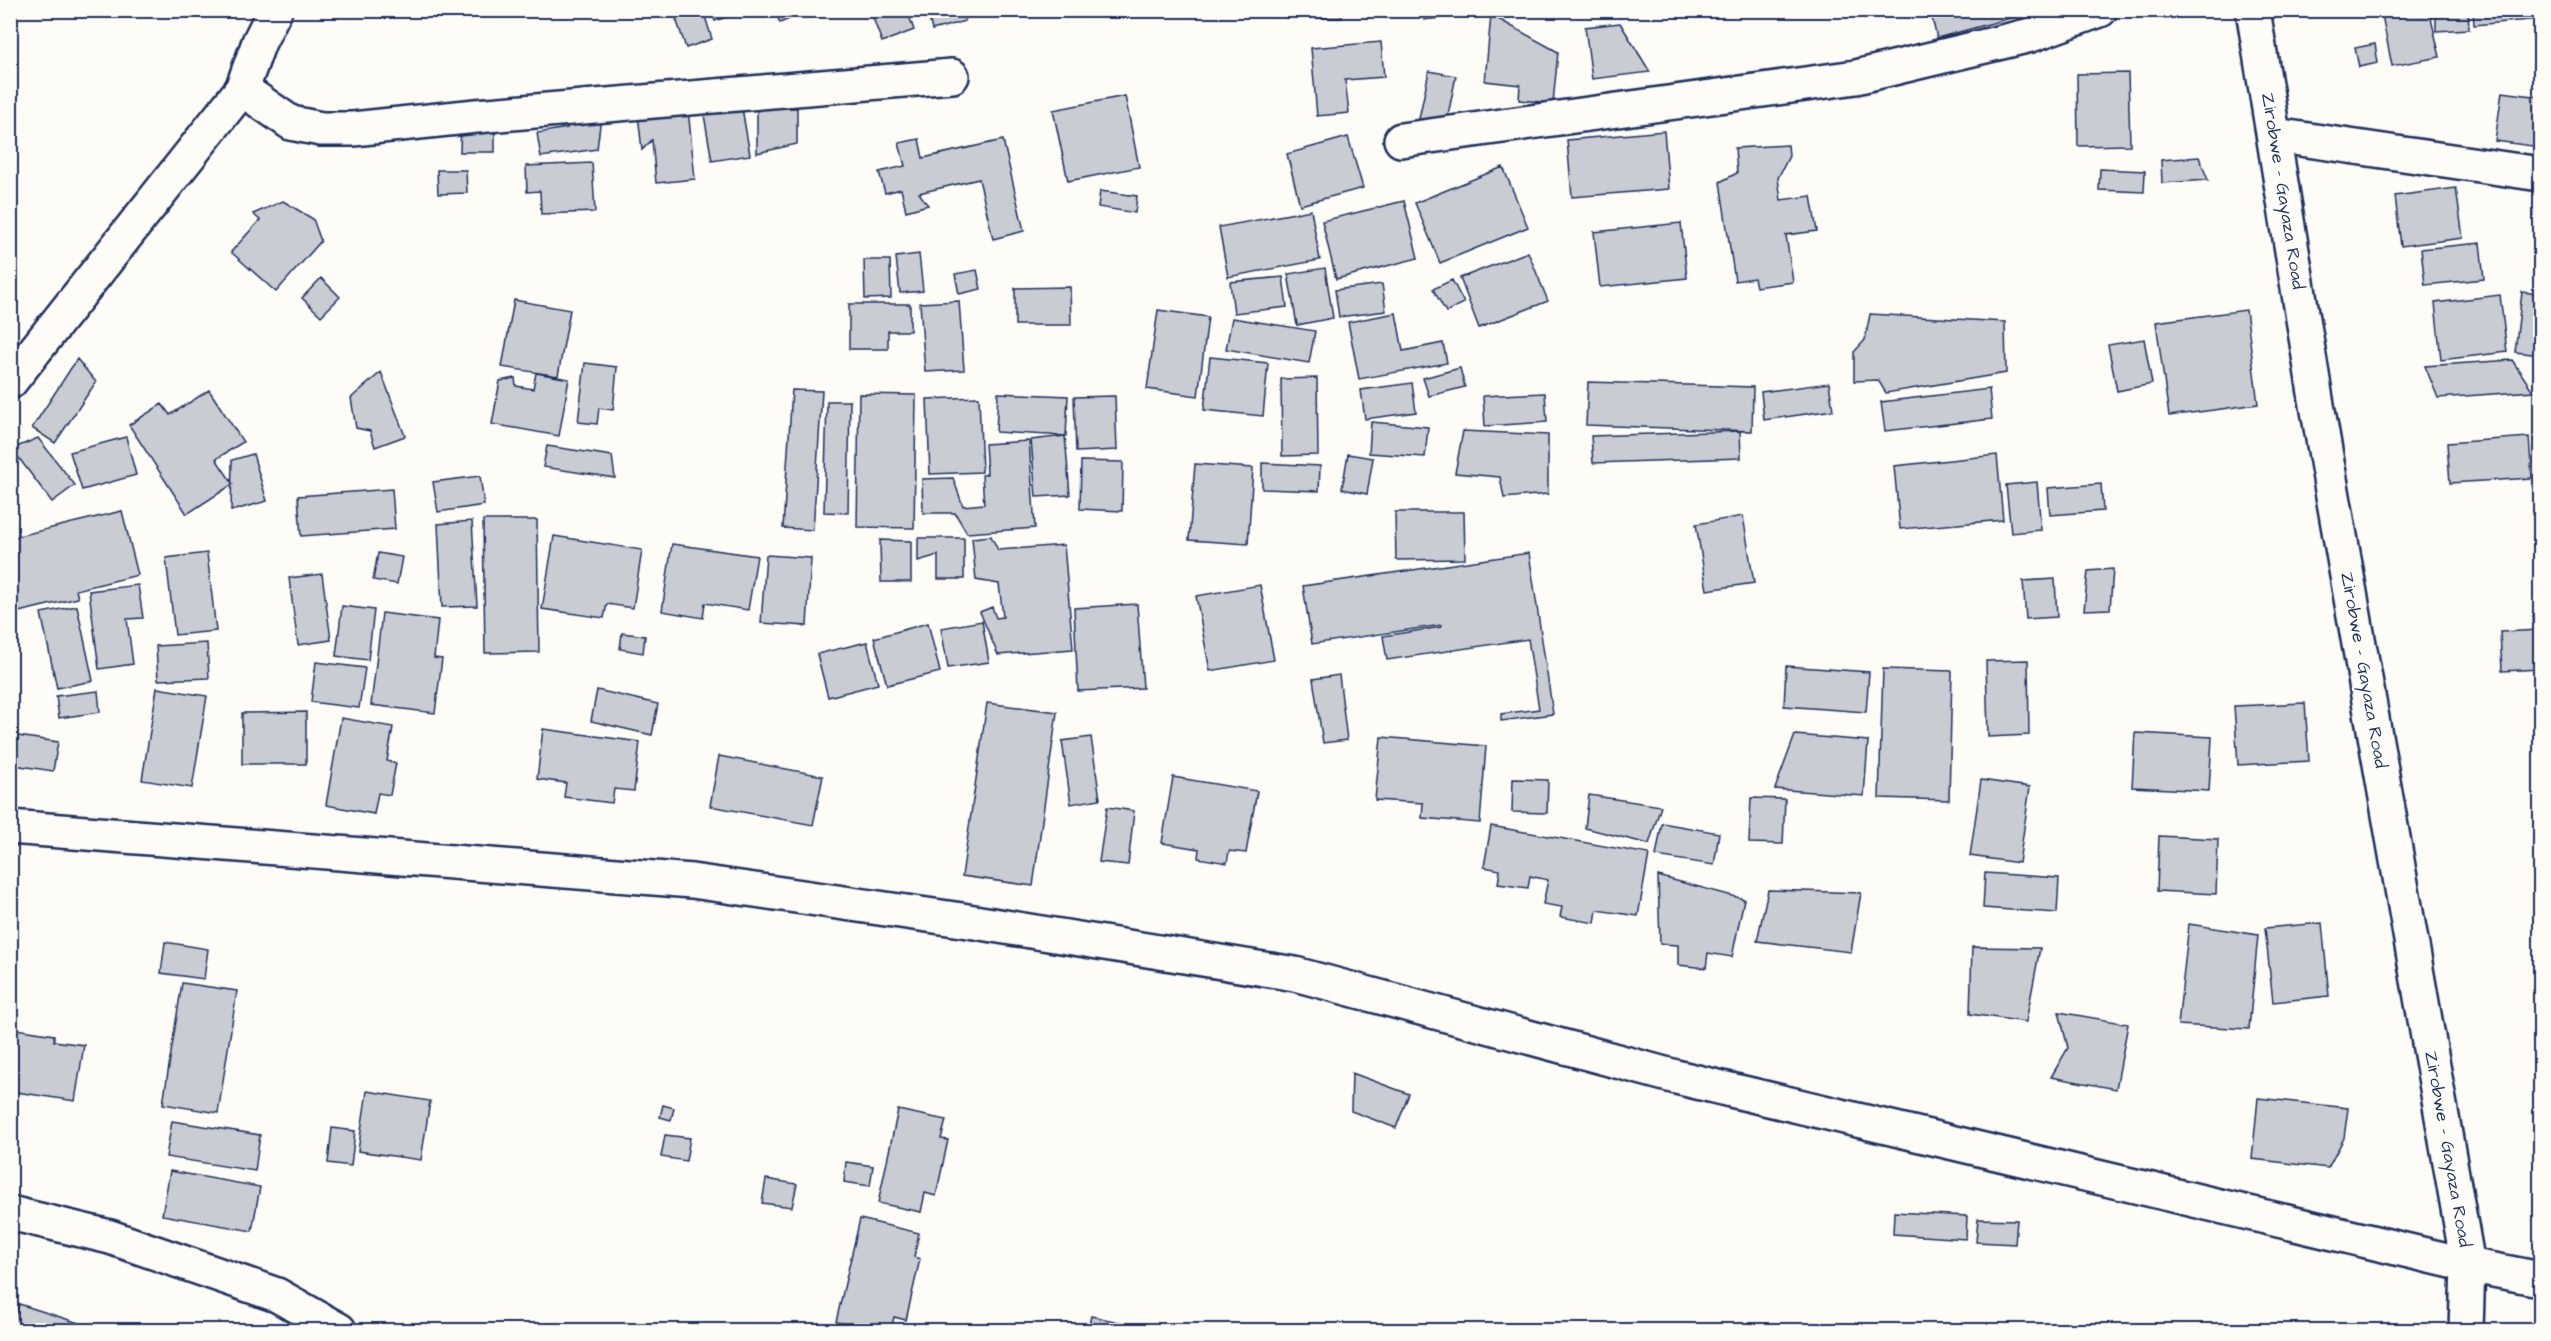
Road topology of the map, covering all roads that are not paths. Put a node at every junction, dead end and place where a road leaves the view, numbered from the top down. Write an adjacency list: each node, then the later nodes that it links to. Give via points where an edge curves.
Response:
1 (275, 10): 5 (street)
2 (2100, 10): 7 (street, via 2031,35 1856,77)
3 (2253, 10): 6 (street, Zirobwe - Gayaza Road)
4 (952, 76): 5 (street, via 353,129 321,129 291,123)
5 (242, 89): 9 (street)
6 (2274, 135): 8 (street); 12 (street, Zirobwe - Gayaza Road, via 2318,411)
7 (1401, 140)
8 (2541, 174)
9 (10, 381)
10 (10, 827): 12 (street, via 692,880 1295,974 1676,1077)
11 (10, 1213): 14 (street, via 110,1237 277,1295)
12 (2468, 1264): 13 (street); 15 (street, Zirobwe - Gayaza Road)
13 (2541, 1279)
14 (339, 1330)
15 (2466, 1330)

